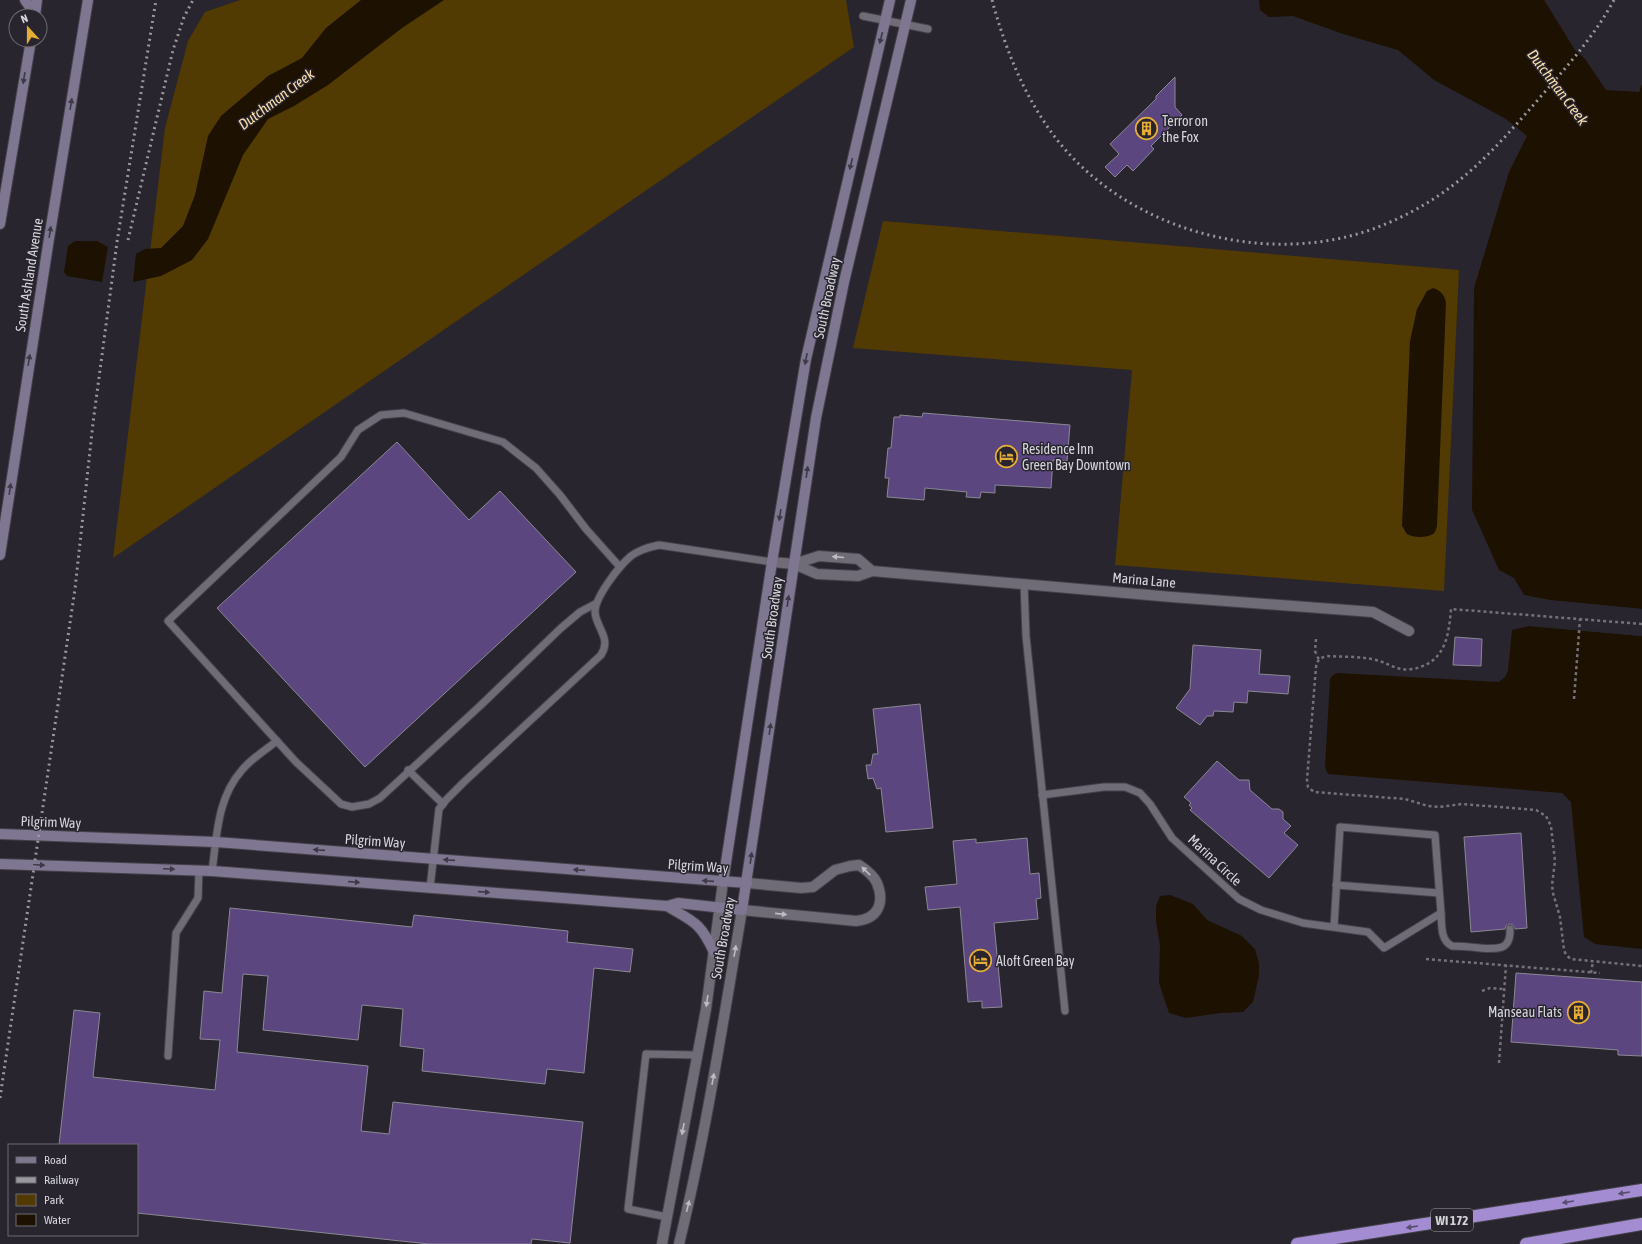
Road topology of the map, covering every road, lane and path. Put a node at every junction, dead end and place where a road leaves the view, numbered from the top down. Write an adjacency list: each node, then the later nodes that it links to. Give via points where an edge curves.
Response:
1 (88, 0): 10 (street, South Ashland Avenue, one-way to 1)
2 (890, 0): 5 (street, South Broadway)
3 (911, 0): 6 (street, South Broadway)
4 (862, 16): 5 (lane)
5 (885, 20): 6 (lane); 11 (street, South Broadway, one-way to 11, via 806,359)
6 (906, 24): 7 (lane); 12 (street, South Broadway, one-way to 6, via 816,418 844,282)
7 (928, 29)
8 (30, 48): 9 (street, one-way to 9)
9 (0, 224)
10 (0, 555)
11 (772, 562): 12 (street, Marina Lane); 13 (lane, via 659,545 641,550); 33 (street, South Broadway)
12 (794, 564): 14 (street, Marina Lane, via 817,574 858,576); 14 (street, Marina Lane, one-way to 12, via 858,559 819,556); 34 (street, South Broadway, one-way to 12)
13 (620, 567): 16 (lane); 23 (lane, via 536,468 503,442 404,413 380,415 358,430 341,457 168,621)
14 (872, 571): 15 (street, Marina Lane)
15 (1024, 583): 19 (street, Marina Lane, via 1373,612); 25 (lane, via 1026,636)
16 (595, 604): 24 (lane, via 580,612 561,628 481,705); 26 (lane, via 595,614 605,642 601,655)
17 (1580, 619): 18 (path); 21 (path, via 1451,609 1448,638 1435,659 1426,665 1402,669 1363,658 1327,656); 22 (path)
18 (1642, 624)
19 (1409, 631)
20 (1316, 639): 21 (path, via 1315,651)
21 (1319, 660): 46 (path, via 1316,667 1306,780 1308,787 1314,792 1405,799 1428,806 1462,804 1542,812 1550,820 1551,826 1555,861 1553,889 1564,950 1571,959)
22 (1574, 699)
23 (277, 740): 24 (lane, via 340,804 352,807 369,804 380,798); 28 (lane, via 242,770 228,789 220,813)
24 (408, 770): 26 (lane)
25 (1042, 795): 42 (lane, Marina Circle, via 1104,787 1125,787 1140,794 1150,804 1172,838 1239,899 1261,910 1303,923); 53 (lane)
26 (443, 804): 29 (lane, via 437,819)
27 (0, 834): 28 (street, Pilgrim Way)
28 (216, 842): 29 (street, Pilgrim Way, one-way to 28); 32 (lane)
29 (434, 859): 33 (street, Pilgrim Way, one-way to 29); 36 (lane)
30 (0, 864): 31 (street, one-way to 31)
31 (199, 870): 32 (street); 55 (lane, via 198,898 176,933)
32 (212, 871): 36 (street, one-way to 36)
33 (723, 882): 34 (street, Pilgrim Way); 39 (street, South Broadway)
34 (747, 883): 40 (street, South Broadway); 40 (street, one-way to 34, via 856,921 873,916 878,908 879,894 876,881 859,865 835,870 813,887)
35 (1336, 885): 37 (lane); 37 (lane, via 1340,827 1435,835); 42 (lane)
36 (430, 888): 38 (street, one-way to 38)
37 (1439, 893): 41 (lane)
38 (667, 906): 39 (street, via 678,903); 44 (street, via 683,914 699,927)
39 (720, 907): 40 (street); 44 (street, South Broadway)
40 (742, 910): 61 (street, South Broadway, one-way to 40, via 707,1115)
41 (1441, 913): 42 (lane, Marina Circle, via 1384,948 1368,932); 43 (lane, via 1443,937 1446,943 1452,946 1497,949 1509,941)
42 (1334, 927)
43 (1510, 929)
44 (714, 952): 54 (street, South Broadway, one-way to 54)
45 (1426, 959): 47 (path)
46 (1593, 961): 48 (path); 49 (path)
47 (1506, 965): 49 (path); 51 (path)
48 (1642, 966)
49 (1591, 973): 50 (path)
50 (1600, 973)
51 (1504, 989): 52 (path, via 1490,988); 56 (path)
52 (1482, 992)
53 (1065, 1012)
54 (697, 1055): 58 (street, South Broadway, one-way to 58); 58 (lane, via 646,1054 628,1209)
55 (168, 1056)
56 (1499, 1063)
57 (1642, 1190): 62 (highway, WI 172, one-way to 62)
58 (667, 1218): 60 (street, South Broadway)
59 (1642, 1224): 63 (highway)
60 (662, 1244)
61 (679, 1244)
62 (1297, 1244)
63 (1526, 1244)

